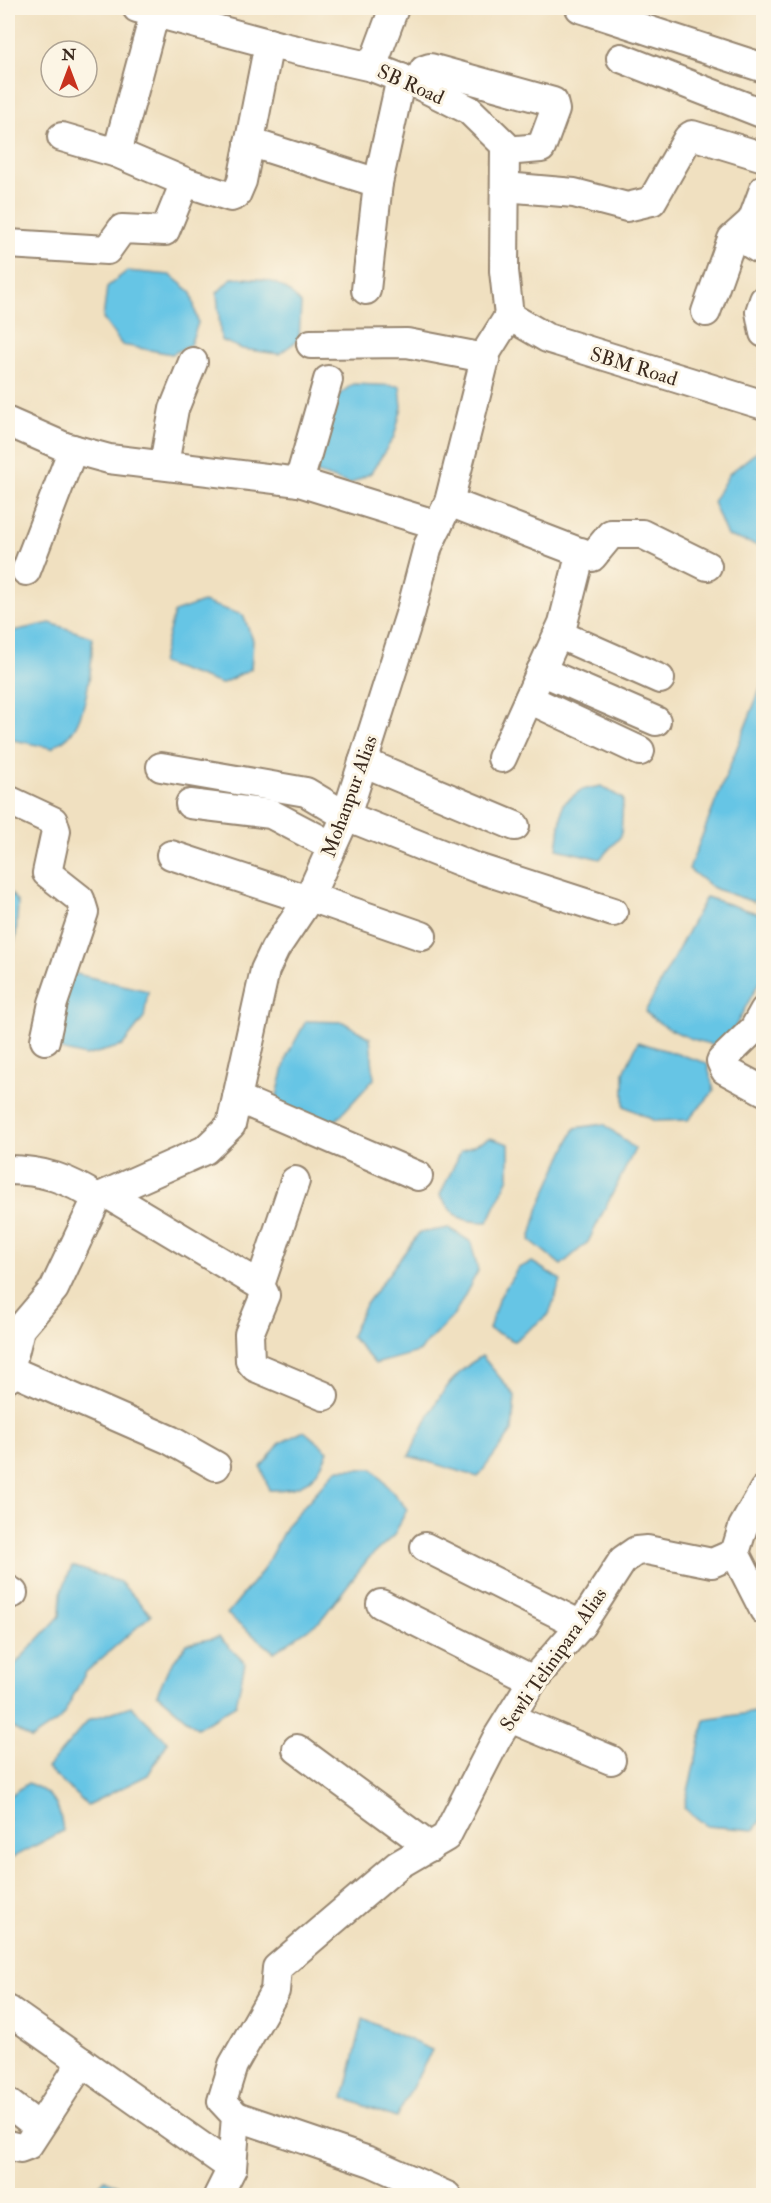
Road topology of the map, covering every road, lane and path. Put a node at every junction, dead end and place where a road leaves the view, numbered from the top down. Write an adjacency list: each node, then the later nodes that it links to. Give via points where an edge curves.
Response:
1 (394, 8): 6 (street)
2 (580, 8): 7 (street)
3 (160, 11): 4 (street, SB Road); 13 (street)
4 (269, 43): 6 (street, SB Road); 11 (street)
5 (621, 58): 9 (street)
6 (372, 67): 8 (street, SB Road)
7 (764, 68)
8 (409, 81): 12 (street, SB Road, via 469,110 505,145); 12 (street, via 430,68 553,102 555,110 541,148); 16 (street)
9 (764, 114)
10 (62, 137): 13 (street)
11 (249, 142): 15 (street, via 236,195); 16 (street)
12 (505, 151): 17 (street)
13 (117, 153): 15 (street)
14 (764, 157): 17 (street, via 692,135 652,201 627,207 574,193)
15 (185, 182): 19 (street, via 165,231 122,228 107,250)
16 (378, 183): 21 (street)
17 (505, 187): 24 (street, via 504,271)
18 (759, 202): 20 (street, via 748,240); 23 (street, via 732,239)
19 (8, 244)
20 (764, 252)
21 (366, 290)
22 (764, 300): 25 (street, via 760,312)
23 (706, 312)
24 (509, 316): 27 (street, Mohanpur Alias); 30 (street, SBM Road, via 547,338)
25 (764, 333)
26 (311, 344): 27 (street, via 407,343)
27 (485, 358): 35 (street, Mohanpur Alias)
28 (193, 363): 33 (street, via 174,409)
29 (328, 380): 34 (street)
30 (764, 405)
31 (8, 422): 32 (street)
32 (73, 449): 33 (street, via 109,459); 38 (street)
33 (164, 464): 34 (street)
34 (299, 482): 35 (street)
35 (444, 513): 36 (street); 46 (street, Mohanpur Alias, via 428,546)
36 (581, 552): 37 (street, via 592,556 611,534 642,534); 39 (street)
37 (707, 566)
38 (26, 571)
39 (558, 634): 40 (street); 41 (street)
40 (541, 671): 42 (street); 43 (street)
41 (660, 679)
42 (529, 699): 44 (street); 45 (street)
43 (656, 721)
44 (640, 751)
45 (502, 758)
46 (363, 762): 50 (street, Mohanpur Alias); 51 (street)
47 (161, 767): 50 (street, via 306,792)
48 (8, 800): 58 (street, via 53,821 56,831 47,873 80,899 84,912 53,1003)
49 (190, 804): 52 (street, via 271,814)
50 (346, 816): 52 (street, Mohanpur Alias); 55 (street, via 474,867)
51 (515, 826)
52 (332, 846): 54 (street, Mohanpur Alias)
53 (171, 855): 54 (street)
54 (309, 898): 56 (street); 60 (street, Mohanpur Alias, via 265,970)
55 (613, 912)
56 (422, 936)
57 (763, 1013): 59 (street, via 754,1029 721,1061 725,1070)
58 (45, 1040)
59 (764, 1091)
60 (237, 1098): 62 (street); 64 (street, Mohanpur Alias, via 231,1125 206,1150)
61 (8, 1170): 64 (street, via 35,1170)
62 (418, 1176)
63 (295, 1181): 65 (street)
64 (103, 1196): 65 (street); 66 (street, via 54,1289 20,1329)
65 (260, 1285): 67 (street, via 265,1295 248,1337 250,1361 255,1367)
66 (9, 1374): 68 (street, via 170,1440)
67 (324, 1396)
68 (216, 1466)
69 (764, 1490): 71 (street, via 743,1527)
70 (425, 1547): 74 (street)
71 (735, 1553): 73 (street); 74 (street, Sewli Telinipara Alias, via 712,1563 636,1551 617,1566)
72 (381, 1604): 75 (street)
73 (764, 1610)
74 (581, 1625): 75 (street, Sewli Telinipara Alias)
75 (533, 1680): 76 (street, Sewli Telinipara Alias)
76 (510, 1718): 78 (street); 79 (street, Sewli Telinipara Alias, via 446,1837)
77 (297, 1749): 79 (street)
78 (611, 1760)
79 (430, 1847): 83 (street, Sewli Telinipara Alias, via 398,1865 277,1968 275,1990 233,2065 222,2101)
80 (8, 2010): 81 (street)
81 (82, 2062): 84 (street); 86 (street)
82 (8, 2103): 84 (street)
83 (236, 2116): 86 (street); 87 (street, via 371,2162)
84 (39, 2127): 85 (street, via 24,2147)
85 (8, 2145)
86 (224, 2188)
87 (447, 2196)

